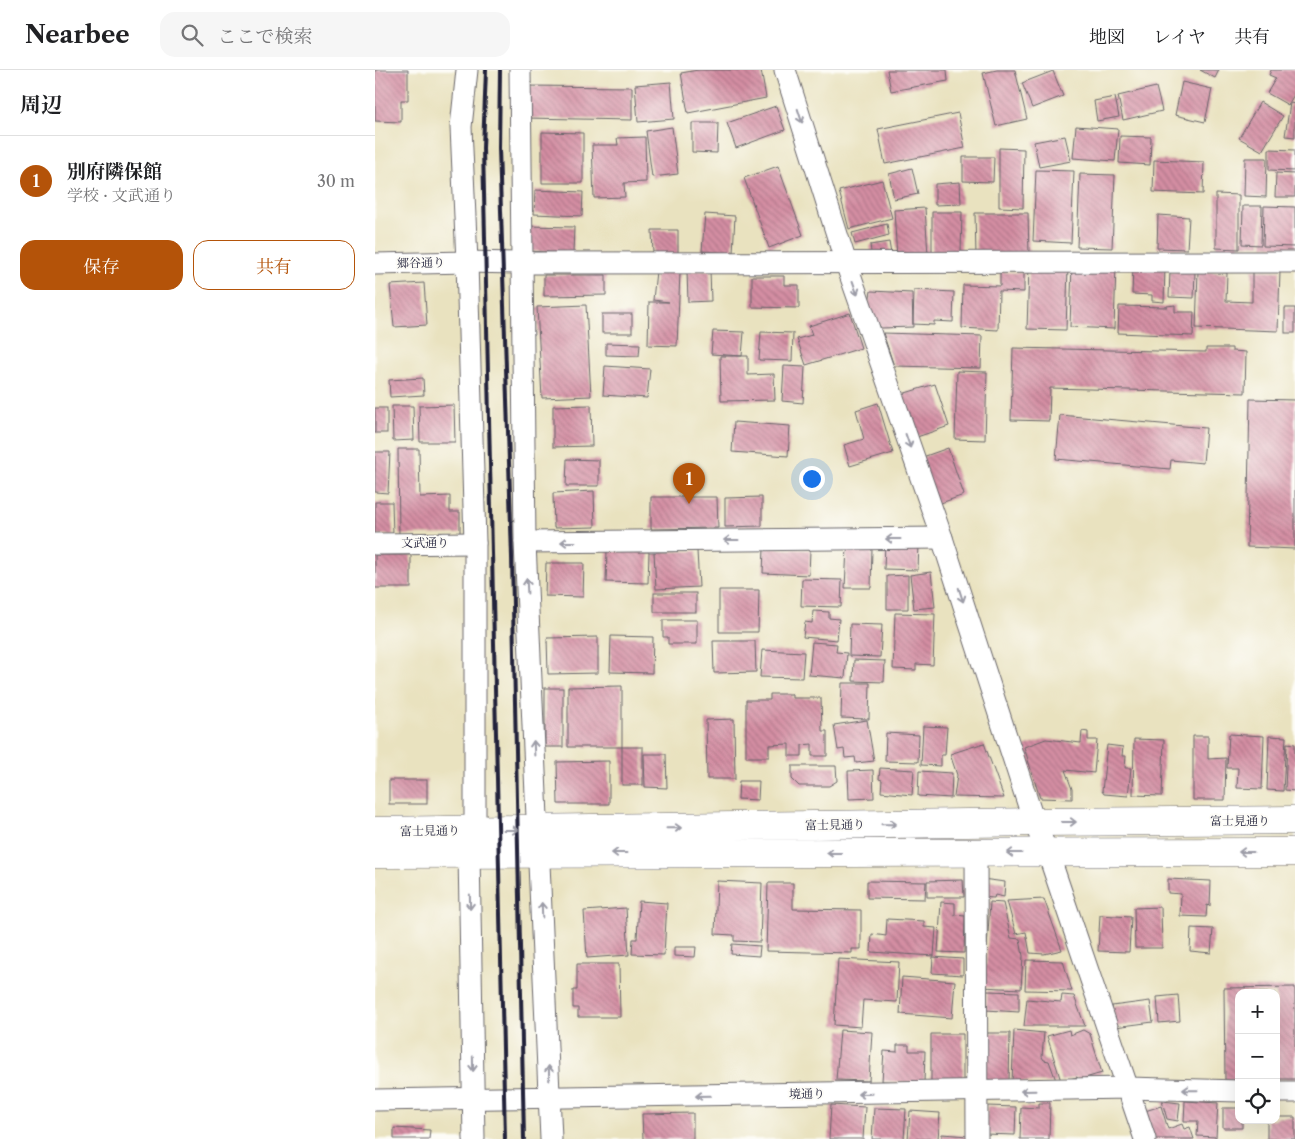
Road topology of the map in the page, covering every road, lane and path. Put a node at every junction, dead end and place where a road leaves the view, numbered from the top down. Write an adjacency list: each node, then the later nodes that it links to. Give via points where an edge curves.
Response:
1 (467, 70): 4 (street, via 461,126)
2 (520, 70): 8 (street)
3 (785, 70): 5 (street, one-way to 5)
4 (467, 262): 7 (street, 郷谷通り); 8 (street, 郷谷通り); 11 (street)
5 (846, 262): 6 (street, 郷谷通り); 8 (street, 郷谷通り); 9 (street, one-way to 9)
6 (1295, 262)
7 (375, 264)
8 (522, 264): 10 (street)
9 (942, 538): 10 (street, one-way to 10); 14 (street, one-way to 14)
10 (525, 542): 16 (street, one-way to 10)
11 (475, 543): 12 (street, 文武通り); 17 (street)
12 (375, 544)
13 (1295, 820): 14 (street, 富士見通り, one-way to 13)
14 (1034, 822): 16 (street, 富士見通り, one-way to 14); 20 (street)
15 (375, 831): 17 (street, 富士見通り)
16 (539, 841): 17 (street, 富士見通り); 19 (street, 富士見通り, one-way to 16); 27 (street, one-way to 16)
17 (472, 842): 21 (street, 富士見通り); 28 (street, one-way to 28)
18 (1295, 852): 20 (street, 富士見通り, one-way to 20)
19 (975, 853): 20 (street, 富士見通り, one-way to 19); 24 (street)
20 (1048, 853): 22 (street)
21 (375, 854)
22 (1128, 1088): 23 (street, 境通り, one-way to 22); 24 (street, 境通り, one-way to 24); 33 (street)
23 (1235, 1091)
24 (977, 1092): 27 (street, 境通り, one-way to 27); 32 (street)
25 (1280, 1092): 26 (street)
26 (1295, 1092)
27 (550, 1098): 28 (street, 境通り); 31 (street)
28 (474, 1099): 29 (street, 境通り); 30 (street)
29 (375, 1100)
30 (474, 1139)
31 (551, 1139)
32 (977, 1139)
33 (1145, 1139)

